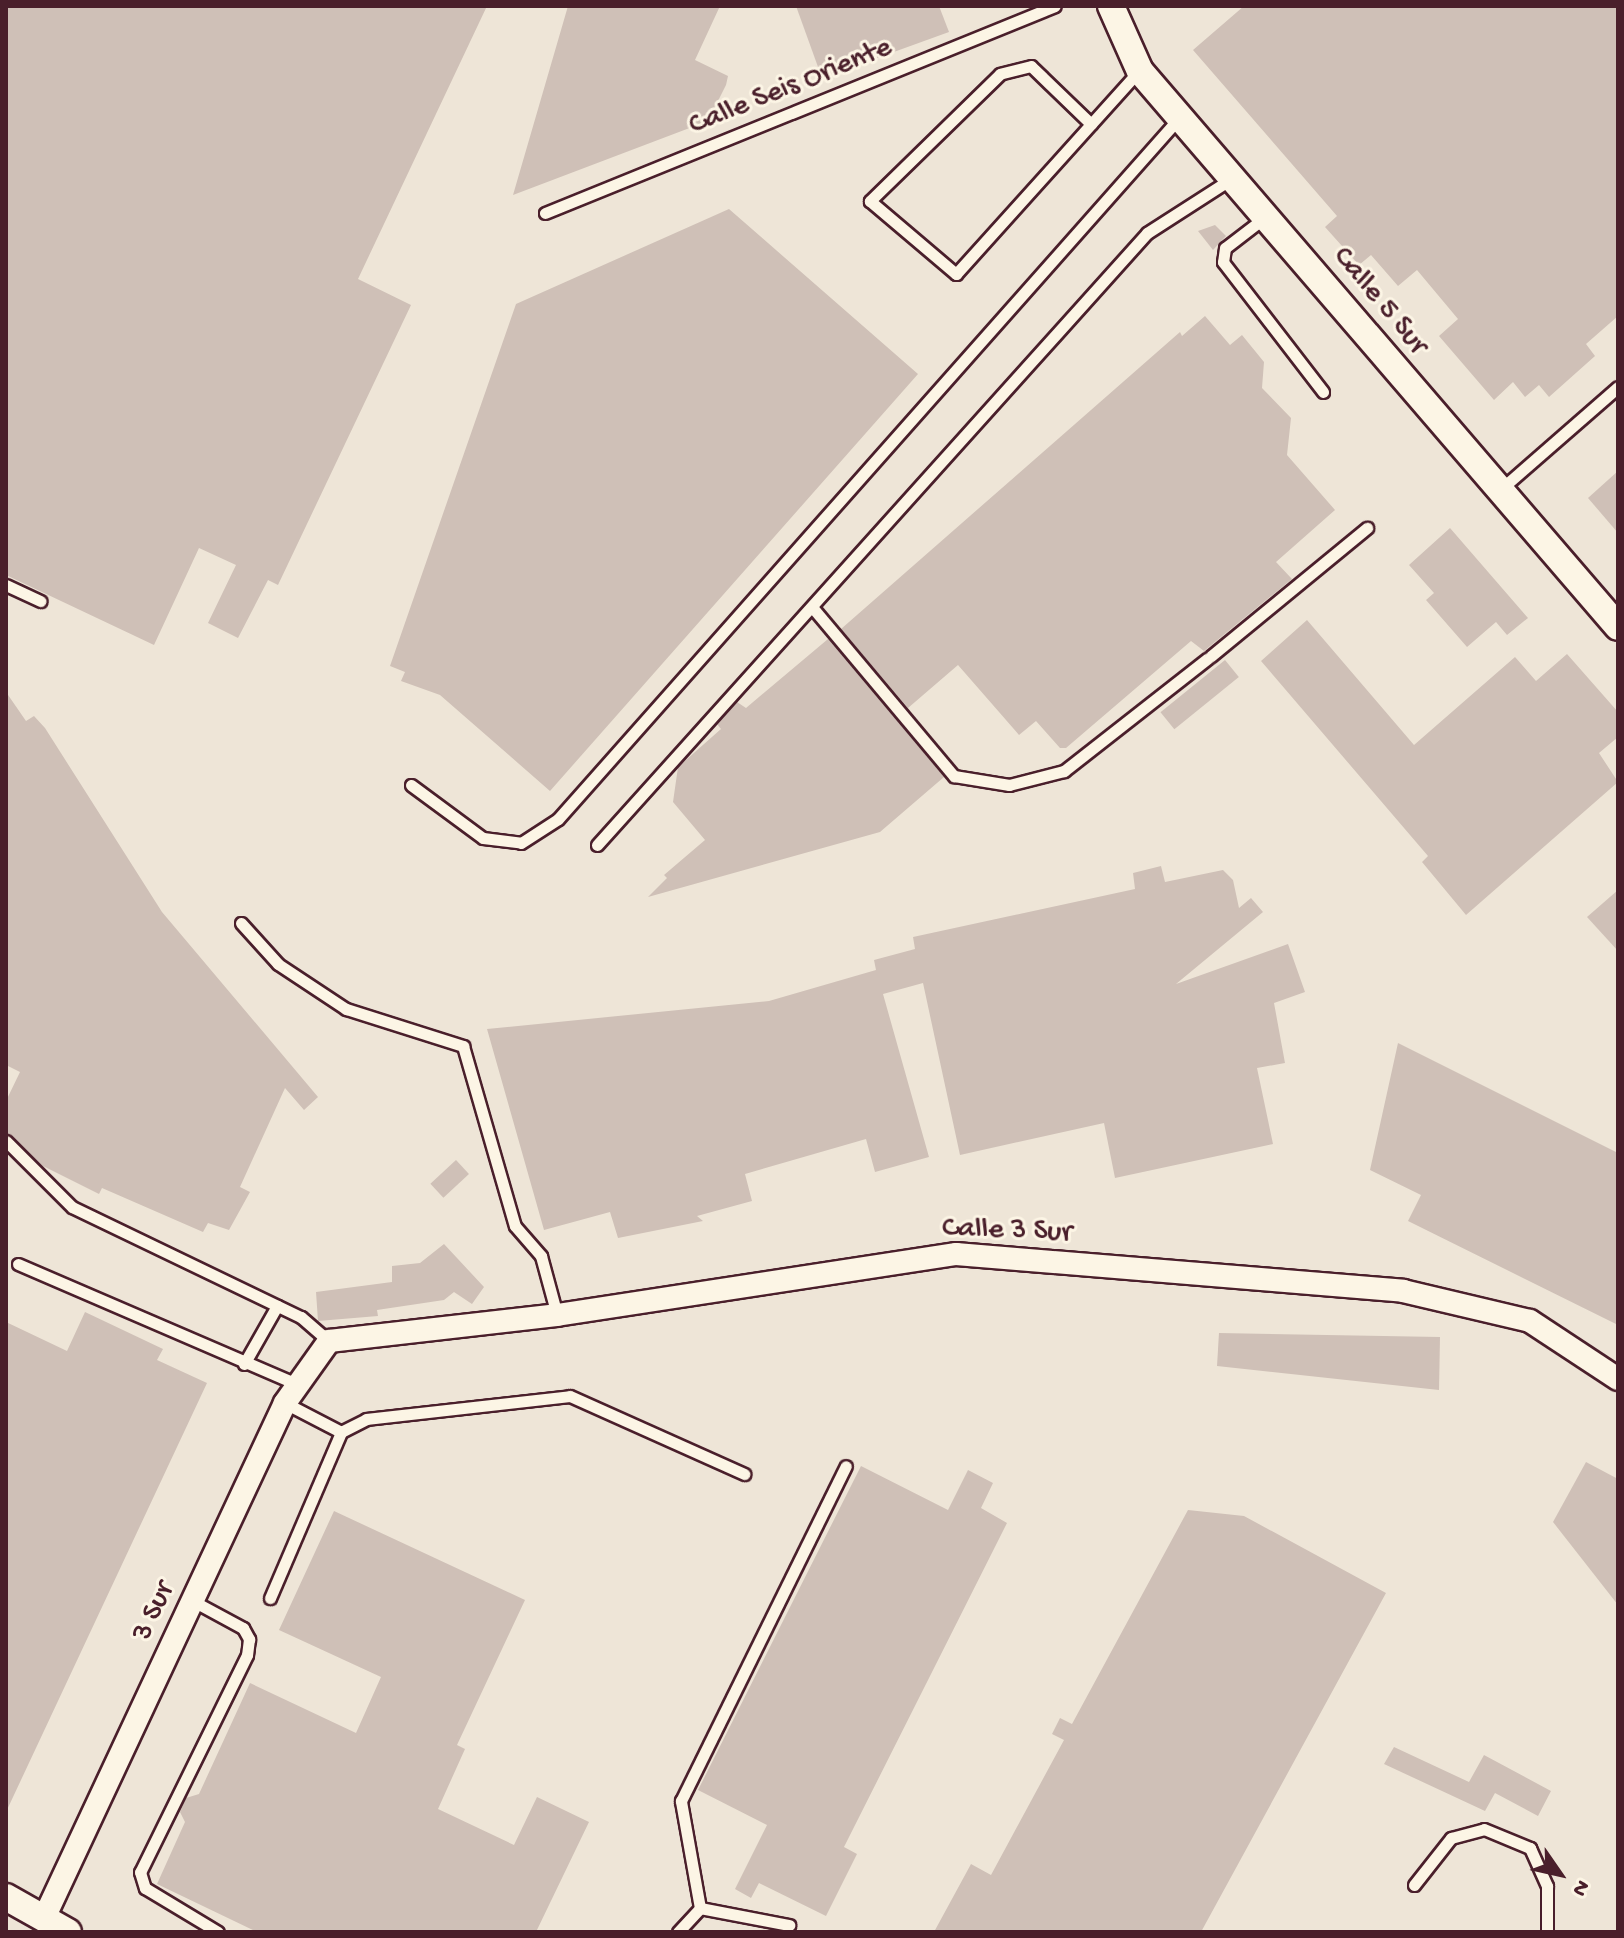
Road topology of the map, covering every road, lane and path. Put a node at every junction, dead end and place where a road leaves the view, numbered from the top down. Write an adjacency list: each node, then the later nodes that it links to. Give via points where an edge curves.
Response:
1 (1055, 6): 7 (lane, Calle Seis Oriente)
2 (1111, 6): 3 (street, Calle 5 Sur)
3 (1140, 71): 4 (street, Calle 5 Sur); 5 (lane)
4 (1179, 118): 6 (street, Calle 5 Sur); 17 (lane, via 558,819 521,843 483,838)
5 (1091, 124): 5 (lane, via 956,274 870,201 1000,74 1031,66)
6 (1231, 179): 8 (street, Calle 5 Sur); 15 (lane, via 1147,233)
7 (545, 213)
8 (1265, 217): 10 (lane, via 1225,248 1223,262); 11 (street, Calle 5 Sur)
9 (1618, 387): 11 (lane)
10 (1323, 392)
11 (1498, 491): 16 (street, Calle 5 Sur)
12 (1367, 528): 15 (lane, via 1064,771 1009,785 954,776)
13 (6, 585): 14 (lane)
14 (40, 601)
15 (812, 607): 18 (lane)
16 (1618, 627)
17 (411, 785)
18 (597, 845)
19 (241, 923): 23 (lane, via 278,964 346,1009 463,1046 515,1226 541,1256)
20 (6, 1141): 22 (lane, via 72,1207)
21 (18, 1264): 25 (lane)
22 (277, 1306): 24 (lane); 25 (lane)
23 (557, 1315): 24 (street, Calle 3 Sur); 26 (street, Calle 3 Sur, via 956,1254 1403,1291 1530,1321)
24 (329, 1341): 27 (street, 3 Sur)
25 (244, 1364): 27 (lane)
26 (1618, 1379)
27 (290, 1394): 28 (lane); 32 (street, 3 Sur)
28 (341, 1432): 30 (lane, via 366,1419 570,1396); 31 (lane)
29 (846, 1466): 35 (lane, via 681,1801)
30 (744, 1474)
31 (270, 1598)
32 (193, 1601): 36 (street, 3 Sur); 39 (lane, via 243,1628 249,1639 247,1655 140,1872 145,1888)
33 (1414, 1885): 41 (lane, via 1451,1838 1484,1829 1530,1848 1547,1886)
34 (6, 1897): 36 (street)
35 (700, 1908): 37 (lane); 40 (lane)
36 (45, 1916): 38 (street)
37 (789, 1925)
38 (68, 1932)
39 (218, 1932)
40 (678, 1932)
41 (1547, 1932)

